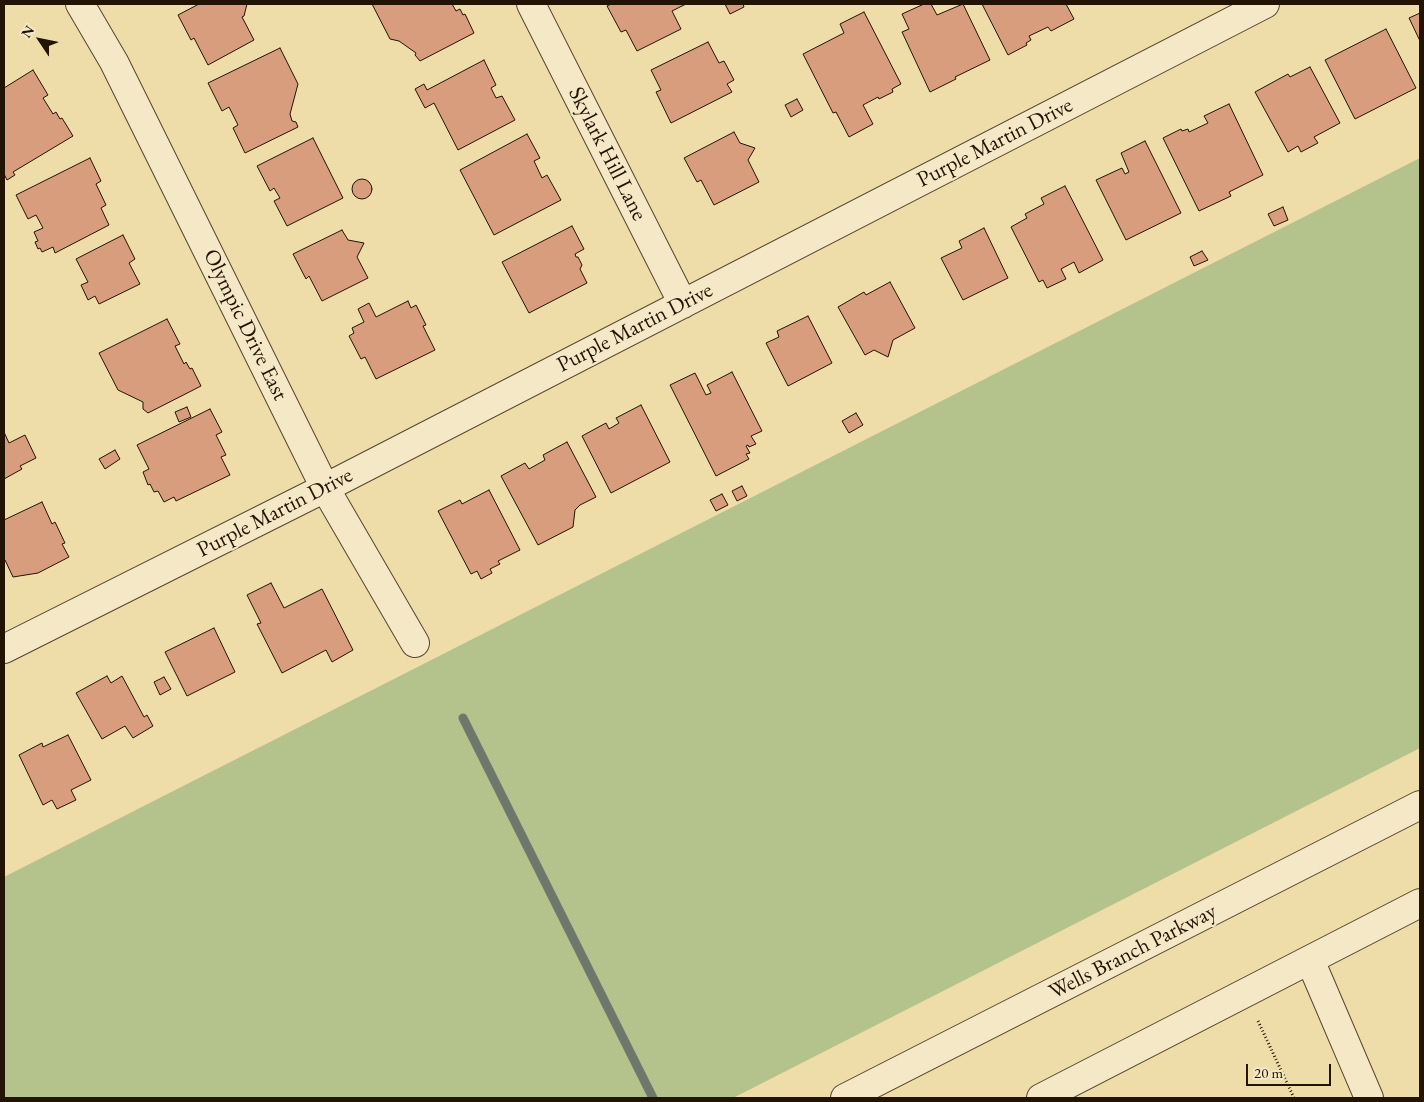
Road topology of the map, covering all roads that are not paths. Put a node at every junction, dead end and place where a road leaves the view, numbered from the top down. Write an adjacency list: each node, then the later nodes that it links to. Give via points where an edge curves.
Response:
1 (80, 4): 5 (street, Olympic Drive East, via 114,62)
2 (531, 4): 4 (street, Skylark Hill Lane)
3 (1265, 4): 4 (street, Purple Martin Drive)
4 (683, 304): 5 (street, Purple Martin Drive)
5 (325, 488): 6 (street, Olympic Drive East); 7 (street, Purple Martin Drive)
6 (415, 643)
7 (4, 649)
8 (1420, 805): 11 (street, Wells Branch Parkway)
9 (1420, 903): 10 (street)
10 (1310, 960): 12 (street); 13 (street)
11 (845, 1098)
12 (1041, 1098)
13 (1370, 1098)

